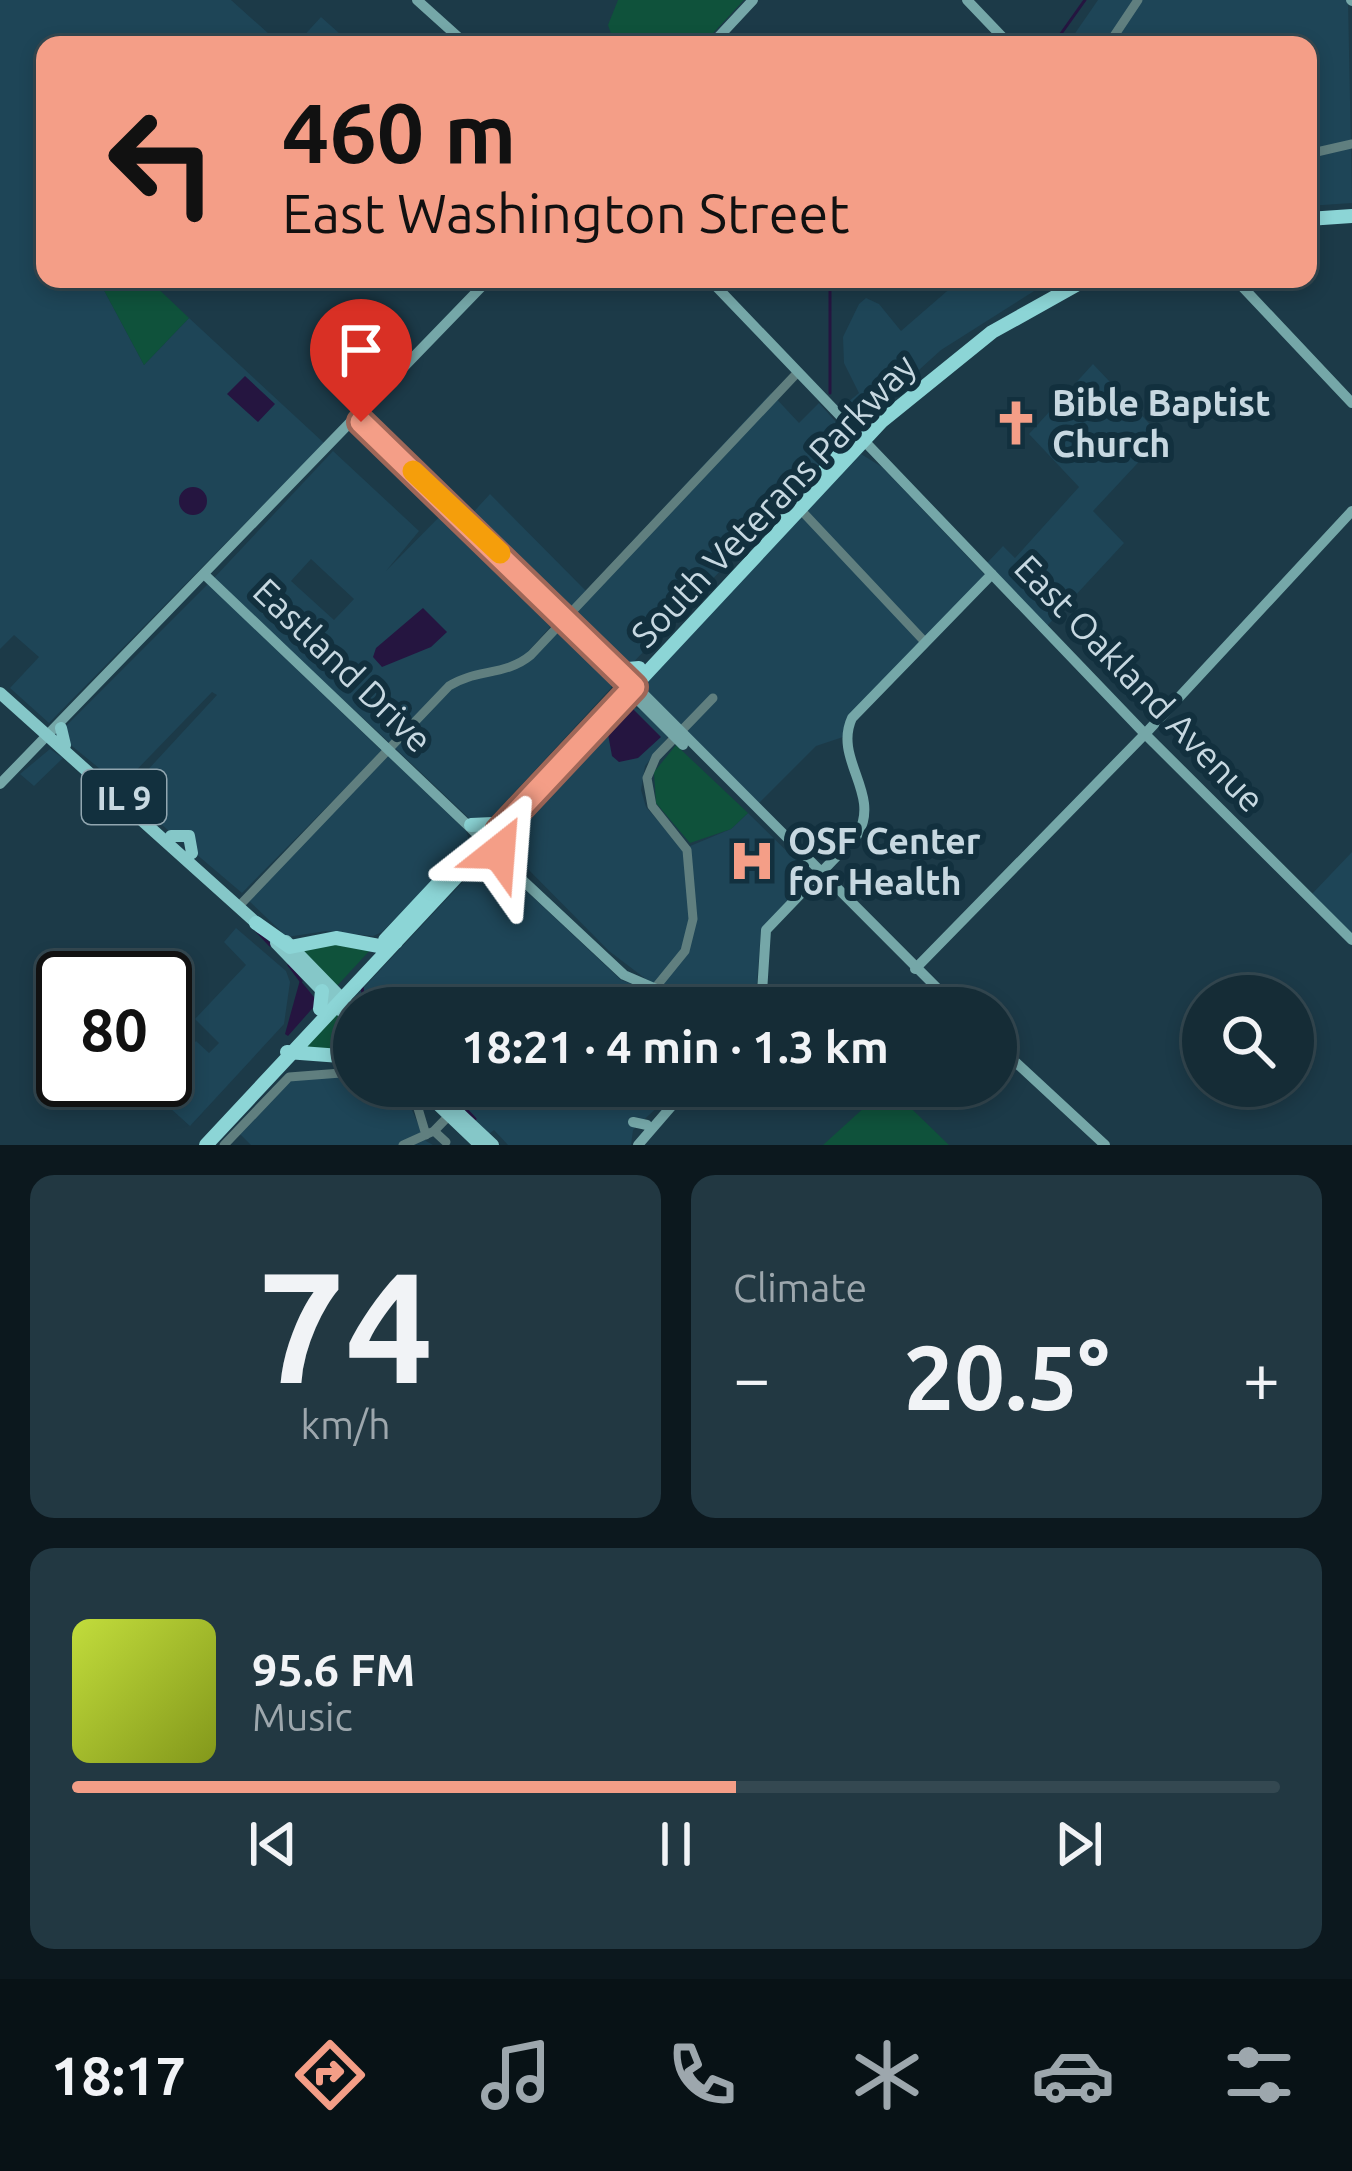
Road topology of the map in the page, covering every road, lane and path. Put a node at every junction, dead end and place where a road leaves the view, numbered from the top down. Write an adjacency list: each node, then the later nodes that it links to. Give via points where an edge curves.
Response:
1 (417, 0): 5 (main road)
2 (753, 0): 6 (main road)
3 (967, 0): 7 (main road)
4 (1134, 0): 8 (street)
5 (457, 36)
6 (719, 36)
7 (1001, 36)
8 (1110, 36)
9 (1352, 144): 10 (street)
10 (1317, 152)
11 (1352, 212): 12 (highway)
12 (1317, 214)
13 (480, 288): 20 (main road)
14 (718, 288): 18 (main road, East Oakland Avenue)
15 (1052, 288): 21 (highway, South Veterans Parkway, via 962,342)
16 (1071, 288): 21 (highway, South Veterans Parkway, via 992,332)
17 (1243, 288): 19 (main road)
18 (798, 372): 21 (main road, East Oakland Avenue); 28 (street)
19 (1352, 403)
20 (356, 418): 27 (main road); 28 (main road)
21 (863, 440): 22 (highway, South Veterans Parkway); 26 (main road, East Oakland Avenue)
22 (800, 512): 24 (street); 30 (highway, South Veterans Parkway)
23 (1352, 512): 35 (main road)
24 (848, 559): 25 (street); 29 (street)
25 (872, 564)
26 (992, 574): 29 (main road); 35 (main road, East Oakland Avenue)
27 (206, 576): 37 (main road); 38 (main road, Eastland Drive)
28 (565, 620): 32 (main road); 38 (street, via 524,662 449,686)
29 (925, 642): 43 (main road, via 850,722 847,746 865,818)
30 (642, 671): 32 (highway); 32 (highway)
31 (0, 684): 37 (main road, IL 9)
32 (626, 689): 36 (main road); 42 (highway)
33 (0, 693): 37 (main road, IL 9)
34 (713, 698): 36 (street)
35 (1145, 734): 46 (main road, East Oakland Avenue); 49 (main road)
36 (677, 735): 43 (main road); 52 (street, via 654,760 646,788 687,850 692,931)
37 (50, 736): 40 (main road); 41 (main road, IL 9); 44 (main road, IL 9)
38 (388, 750): 42 (main road, Eastland Drive); 44 (street)
39 (130, 786): 41 (main road)
40 (0, 787)
41 (132, 804): 44 (main road, IL 9)
42 (485, 840): 47 (highway); 51 (main road, Eastland Drive, via 621,972)
43 (819, 874): 49 (main road); 53 (main road, via 764,936)
44 (242, 903): 45 (main road, IL 9); 48 (main road, IL 9)
45 (256, 923): 48 (highway); 56 (main road, IL 9)
46 (1352, 940)
47 (388, 941): 48 (highway); 50 (highway)
48 (288, 943): 55 (main road, IL 9)
49 (915, 969): 54 (main road)
50 (349, 987)
51 (654, 987)
52 (657, 987)
53 (762, 987)
54 (934, 987)
55 (333, 994)
56 (333, 995)
57 (333, 1005): 58 (highway)
58 (284, 1056): 59 (highway); 71 (highway); 72 (highway)
59 (333, 1058)
60 (1017, 1063): 76 (main road)
61 (333, 1074): 73 (street, via 289,1077)
62 (415, 1107): 66 (street, via 420,1116)
63 (441, 1107): 66 (main road)
64 (448, 1107): 66 (street)
65 (669, 1107): 68 (main road); 75 (main road)
66 (447, 1114): 69 (street); 70 (street); 74 (main road)
67 (633, 1122): 68 (main road)
68 (647, 1126): 75 (main road)
69 (446, 1142)
70 (402, 1143)
71 (193, 1145)
72 (206, 1145)
73 (224, 1145)
74 (487, 1145)
75 (636, 1145)
76 (1105, 1145)

